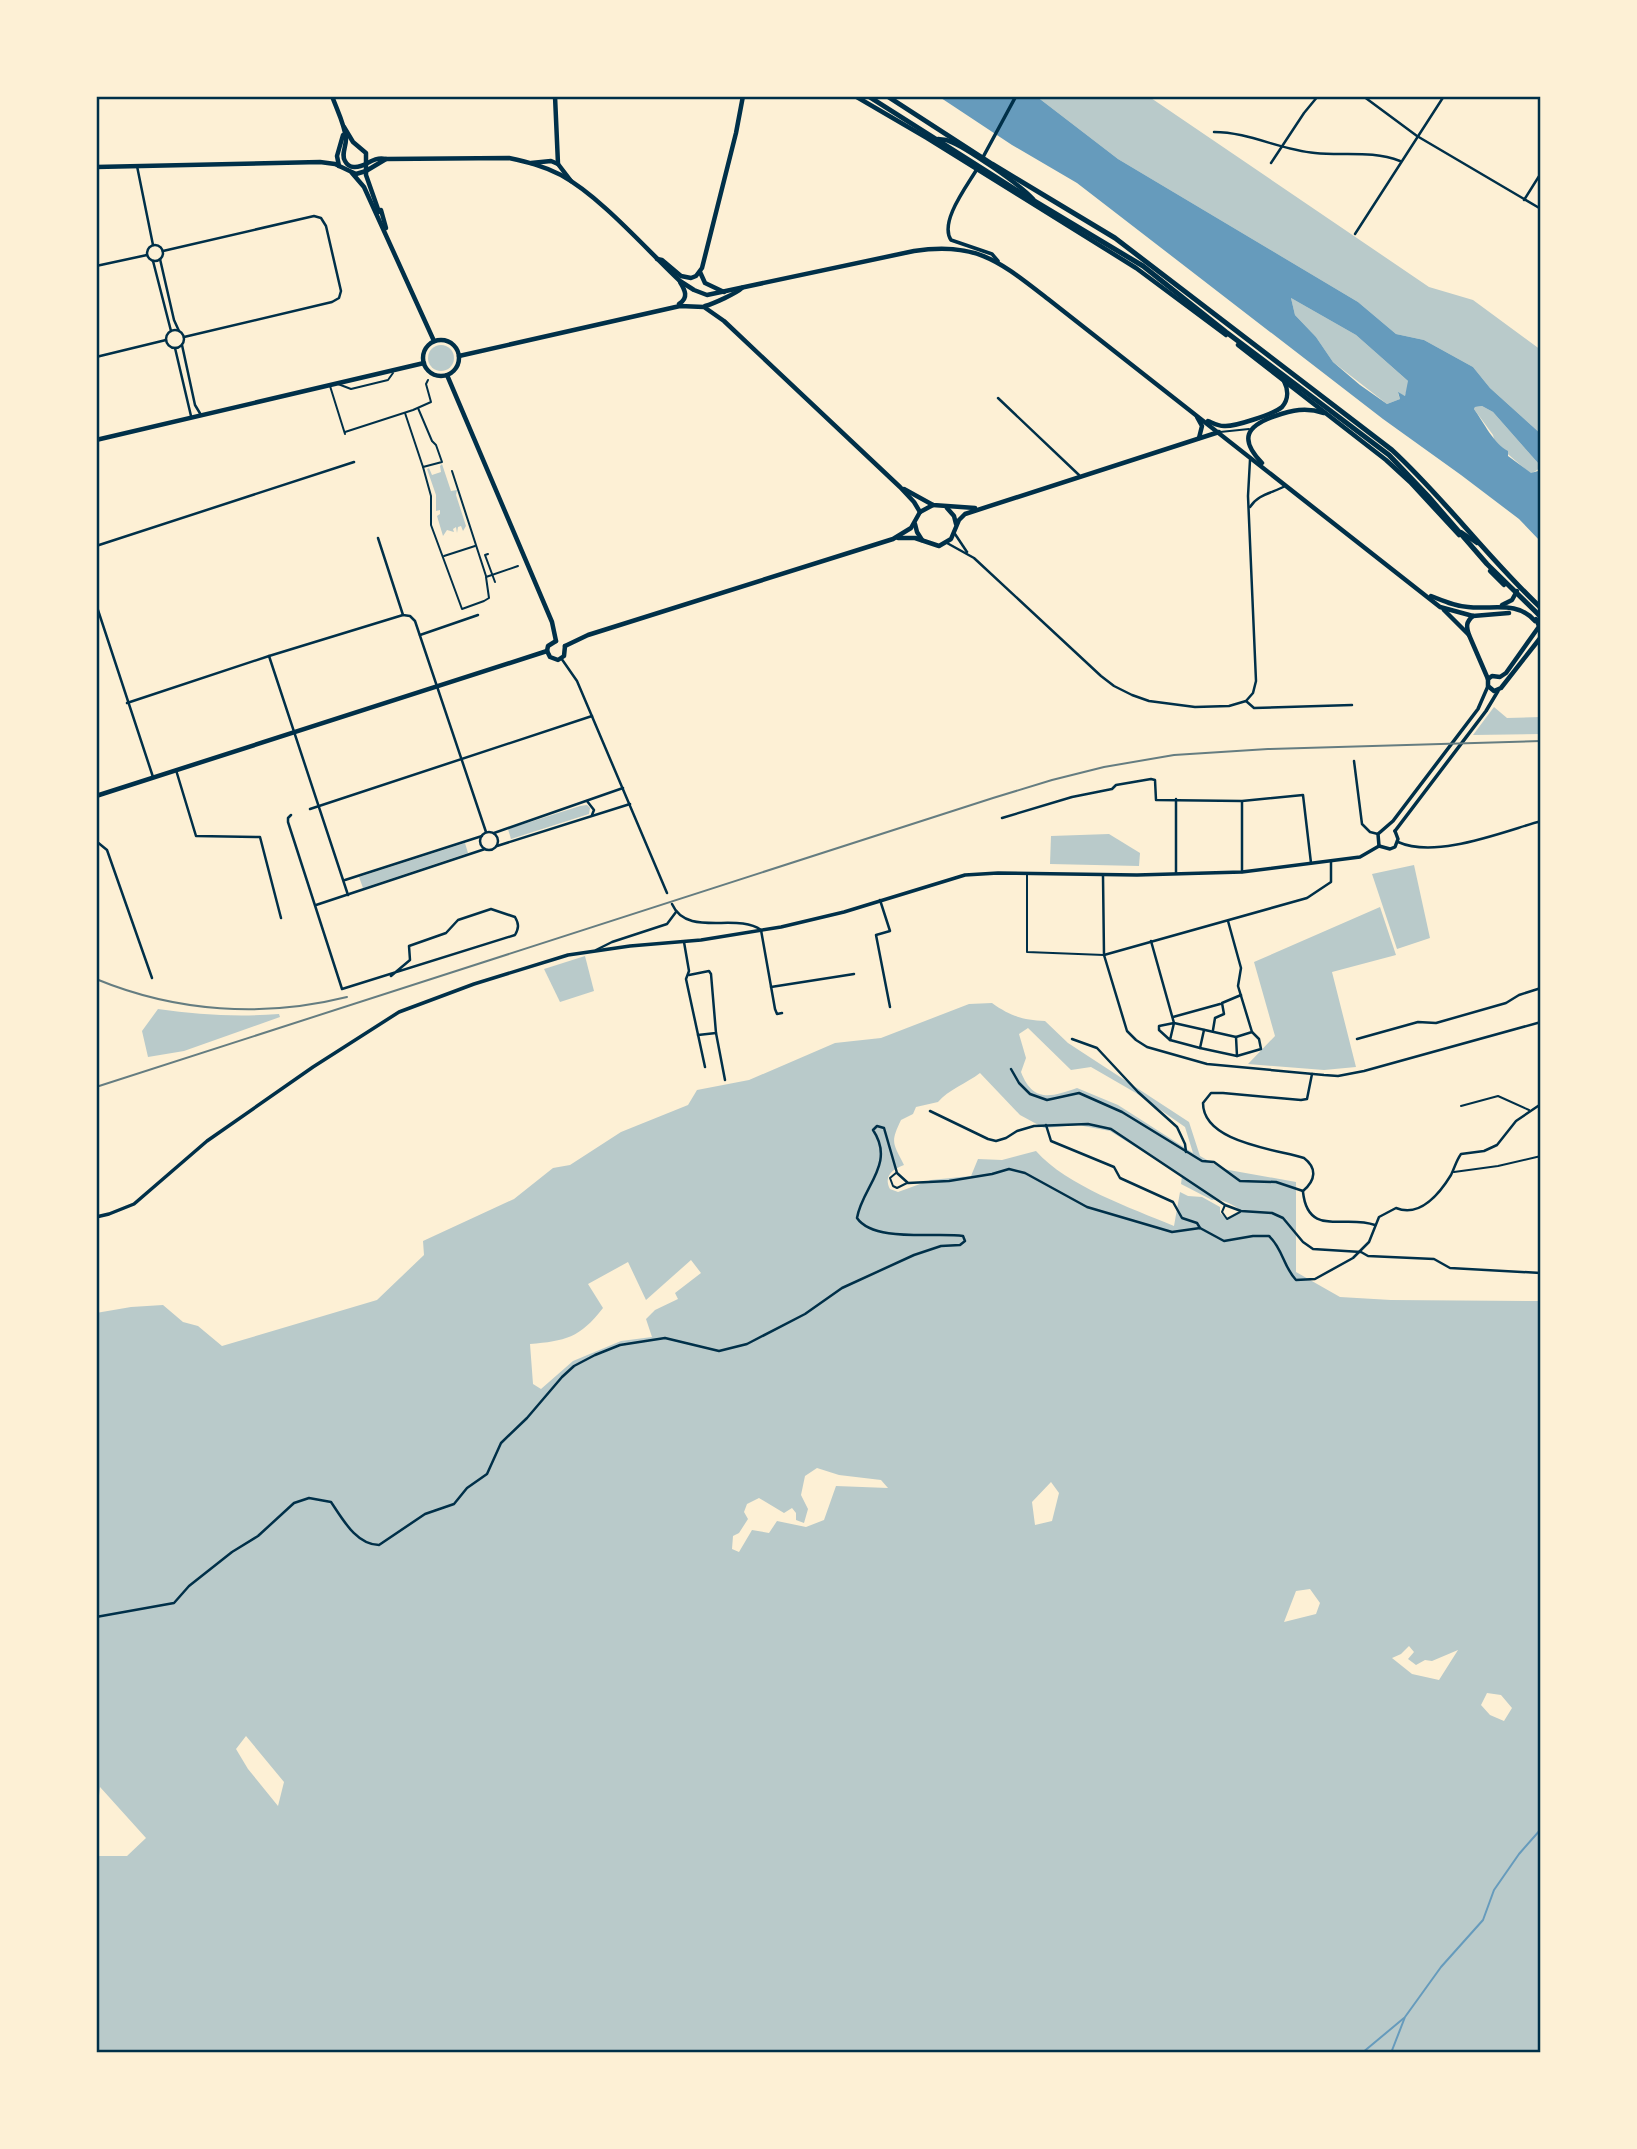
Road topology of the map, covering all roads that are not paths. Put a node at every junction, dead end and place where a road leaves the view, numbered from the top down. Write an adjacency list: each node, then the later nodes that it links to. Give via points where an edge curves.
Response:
1 (332, 96): 11 (main road)
2 (555, 96): 20 (main road)
3 (743, 96): 42 (main road)
4 (855, 96): 14 (main road)
5 (869, 96): 121 (highway, via 1143,266 1389,455)
6 (887, 96): 115 (highway, via 1115,238 1392,450)
7 (1016, 96): 16 (street)
8 (1318, 96): 15 (street)
9 (1363, 96): 13 (street)
10 (1444, 96): 13 (street)
11 (344, 127): 21 (main road, via 366,153); 21 (main road, via 346,162 355,167); 23 (main road)
12 (1214, 132): 15 (street, via 1247,135)
13 (1417, 136): 17 (street); 29 (street)
14 (927, 138): 16 (main road, via 949,141); 30 (main road)
15 (1281, 147): 17 (street, via 1313,153 1382,154); 19 (street)
16 (982, 161): 30 (main road, via 1030,195); 40 (street, via 948,221 948,236 992,254)
17 (1400, 161): 32 (street)
18 (530, 163): 20 (main road); 21 (main road, via 509,158 386,159); 28 (main road)
19 (1271, 163)
20 (558, 164): 28 (main road)
21 (369, 165): 25 (main road); 33 (main road)
22 (137, 166): 23 (main road, via 320,162); 24 (main road); 34 (street)
23 (339, 166): 26 (main road)
24 (96, 167)
25 (366, 171): 26 (main road); 33 (main road)
26 (352, 173): 33 (main road)
27 (1541, 173): 29 (street)
28 (572, 183): 38 (main road)
29 (1524, 201): 31 (street)
30 (1039, 208): 61 (main road, via 1136,268)
31 (1541, 209)
32 (1355, 234)
33 (387, 235): 54 (main road)
34 (153, 245): 35 (street); 36 (street)
35 (163, 251): 37 (street); 52 (street, via 314,216 326,226 340,283 339,298 332,302)
36 (147, 256): 39 (street); 41 (street)
37 (160, 259): 39 (street); 51 (street)
38 (657, 259): 42 (main road, via 685,277); 43 (main road)
39 (153, 261): 50 (street)
40 (998, 261): 44 (main road, via 973,251 925,249); 67 (main road)
41 (96, 266)
42 (700, 272): 45 (main road, via 705,283)
43 (680, 281): 45 (main road, via 702,294); 48 (main road, via 684,300)
44 (742, 288): 45 (main road); 46 (main road)
45 (726, 292)
46 (716, 302): 47 (main road); 49 (main road)
47 (704, 307): 48 (main road); 49 (main road)
48 (672, 308): 57 (main road)
49 (717, 316): 82 (main road)
50 (171, 331): 51 (street); 53 (street)
51 (179, 331): 52 (street)
52 (184, 337): 55 (street)
53 (166, 340): 56 (street); 58 (street)
54 (434, 341): 57 (main road, via 453,344); 59 (main road, via 424,353)
55 (182, 345): 56 (street); 68 (street)
56 (175, 348): 70 (street)
57 (459, 356): 60 (main road)
58 (96, 357)
59 (424, 363): 60 (main road, via 433,374); 63 (main road)
60 (447, 375): 126 (main road, via 552,622)
61 (1280, 377): 67 (main road, via 1288,390 1276,410 1227,427); 69 (main road)
62 (428, 380): 65 (street, via 431,401)
63 (330, 386): 66 (street, via 345,433); 68 (main road)
64 (998, 398): 80 (street)
65 (418, 408): 66 (street); 77 (street, via 442,462)
66 (405, 413): 77 (street)
67 (1195, 414): 72 (main road); 73 (main road, via 1202,426)
68 (201, 415): 70 (main road)
69 (1328, 415): 71 (main road, via 1308,409 1290,411); 92 (main road, via 1402,475)
70 (191, 418): 74 (main road)
71 (1250, 429): 72 (street); 79 (main road, via 1251,450)
72 (1219, 432): 73 (main road); 75 (main road)
73 (1199, 438): 80 (main road)
74 (96, 440)
75 (1250, 457): 79 (main road); 85 (street)
76 (354, 461): 98 (street)
77 (423, 467): 89 (street, via 431,496)
78 (452, 471): 99 (street)
79 (1269, 471): 81 (main road)
80 (1082, 478): 86 (main road)
81 (1287, 485): 85 (street, via 1262,495); 111 (main road)
82 (900, 486): 83 (main road); 87 (main road)
83 (933, 505): 84 (main road); 87 (main road)
84 (947, 507): 86 (main road); 90 (main road)
85 (1250, 507): 137 (street, via 1255,681)
86 (979, 508): 90 (main road, via 963,515)
87 (920, 512): 88 (main road)
88 (915, 524): 95 (main road); 96 (main road)
89 (431, 525): 91 (street); 102 (street)
90 (957, 525): 93 (main road)
91 (424, 527)
92 (1452, 527): 108 (main road, via 1477,543); 110 (main road)
93 (955, 534): 97 (main road); 101 (street)
94 (378, 538): 117 (street)
95 (893, 539): 96 (main road); 127 (main road)
96 (923, 541): 97 (main road)
97 (947, 543): 101 (street)
98 (96, 546)
99 (475, 546): 102 (street); 107 (street)
100 (488, 554): 105 (street)
101 (969, 554): 137 (street, via 1114,686 1149,701 1229,706)
102 (444, 556): 107 (street, via 462,608 487,600)
103 (493, 566): 105 (street)
104 (518, 566): 106 (street)
105 (491, 571): 106 (street)
106 (493, 576): 107 (street); 109 (street)
107 (486, 577)
108 (1514, 579): 114 (main road, via 1516,596); 115 (main road)
109 (495, 582)
110 (1504, 585)
111 (1425, 593): 113 (main road); 114 (main road, via 1467,607)
112 (96, 604): 120 (street)
113 (1440, 607): 119 (main road); 124 (main road)
114 (1498, 607): 121 (main road, via 1521,609)
115 (1541, 607): 121 (main road)
116 (1508, 613): 119 (main road)
117 (403, 615): 123 (street, via 413,618); 129 (street)
118 (478, 615): 123 (street)
119 (1473, 615): 124 (main road, via 1466,628)
120 (98, 617): 138 (street)
121 (1538, 619): 122 (main road)
122 (1539, 630): 131 (main road)
123 (419, 635): 134 (street)
124 (1469, 635): 132 (main road)
125 (1541, 637): 133 (main road)
126 (556, 641): 127 (main road); 128 (main road)
127 (565, 646): 130 (main road)
128 (547, 651): 130 (main road, via 550,657); 134 (main road)
129 (269, 656): 138 (street); 141 (street)
130 (561, 659): 140 (street, via 577,681)
131 (1500, 677): 132 (main road); 133 (main road)
132 (1488, 679): 135 (main road)
133 (1503, 684): 136 (main road)
134 (436, 685): 141 (main road); 142 (street)
135 (1488, 686): 136 (main road); 158 (street, via 1478,709)
136 (1498, 691): 159 (street)
137 (1246, 701): 139 (street, via 1254,708)
138 (127, 703): 145 (street)
139 (1352, 705)
140 (592, 716): 142 (street); 146 (street)
141 (294, 732): 144 (main road); 152 (street)
142 (460, 759): 152 (street); 160 (street)
143 (1354, 761): 162 (street, via 1362,824)
144 (176, 769): 145 (main road); 182 (street, via 196,836 260,837)
145 (153, 777): 147 (main road)
146 (623, 788): 149 (street); 151 (street)
147 (96, 796)
148 (1176, 799): 150 (street); 156 (street, via 1156,800 1155,780 1151,779); 173 (street)
149 (587, 801): 154 (street, via 594,810); 161 (street)
150 (1242, 801): 170 (street, via 1303,795); 171 (street)
151 (630, 804): 154 (street); 176 (street)
152 (319, 805): 153 (street); 175 (street)
153 (310, 808)
154 (592, 815): 166 (street)
155 (289, 816): 180 (street)
156 (1002, 818)
157 (1541, 821): 165 (street, via 1427,848)
158 (1387, 827): 159 (street); 162 (street)
159 (1395, 831): 165 (street)
160 (486, 832): 161 (street); 163 (street)
161 (494, 833): 166 (street)
162 (1378, 834): 167 (street)
163 (481, 837): 168 (street); 175 (street)
164 (96, 842): 192 (street, via 107,850)
165 (1398, 842): 167 (street, via 1390,849)
166 (497, 846): 168 (street)
167 (1379, 846): 169 (street, via 1367,855)
168 (485, 849): 177 (street)
169 (1331, 861): 170 (street); 183 (street, via 1331,882 1307,898)
170 (1311, 863): 171 (street)
171 (1242, 872): 173 (street)
172 (1027, 873): 174 (street); 178 (street, via 965,875); 188 (street, via 1027,952)
173 (1176, 874): 174 (street)
174 (1103, 875): 188 (street)
175 (343, 881): 177 (street)
176 (667, 893)
177 (348, 895): 180 (street)
178 (880, 900): 184 (street); 197 (street, via 890,931 876,934)
179 (672, 904): 181 (street)
180 (315, 905): 191 (street, via 342,989)
181 (676, 912): 184 (street, via 691,921 751,924); 187 (street, via 667,924)
182 (281, 918)
183 (1228, 921): 185 (street); 195 (street, via 1241,968)
184 (761, 930): 186 (street); 193 (street)
185 (1152, 941): 188 (street); 199 (street)
186 (684, 942): 187 (street); 190 (street)
187 (596, 950): 230 (street, via 474,984 400,1012 207,1141 134,1204)
188 (1104, 955): 215 (street, via 1127,1031 1147,1047 1208,1064)
189 (854, 974): 193 (street)
190 (687, 975): 205 (street, via 711,974); 206 (street)
191 (391, 976): 191 (street, via 515,935 519,923 515,917 491,909 458,920 446,933 409,946 410,960)
192 (152, 978)
193 (771, 987): 198 (street, via 777,1014)
194 (1541, 988): 209 (street, via 1436,1023 1418,1022)
195 (1241, 995): 196 (street); 204 (street)
196 (1222, 1003): 199 (street); 203 (street, via 1224,1014 1215,1018)
197 (890, 1007)
198 (782, 1013)
199 (1173, 1017): 201 (street)
200 (1541, 1022): 215 (street, via 1350,1074)
201 (1174, 1023): 202 (street); 210 (street); 210 (street, via 1159,1026)
202 (1204, 1030): 203 (street); 211 (street)
203 (1212, 1031): 207 (street)
204 (1252, 1032): 207 (street); 212 (street, via 1261,1049)
205 (716, 1033): 206 (street); 216 (street)
206 (698, 1035): 213 (street)
207 (1236, 1037): 212 (street)
208 (1072, 1039): 222 (street, via 1097,1048 1177,1127)
209 (1357, 1039)
210 (1170, 1040): 211 (street)
211 (1200, 1048): 212 (street)
212 (1237, 1056)
213 (705, 1067)
214 (1011, 1069): 222 (street, via 1030,1094 1047,1100 1079,1093 1122,1112)
215 (1312, 1074): 227 (street, via 1309,1096 1301,1100 1211,1093 1203,1103 1207,1120 1228,1137 1311,1163 1313,1179)
216 (725, 1080)
217 (1541, 1104): 220 (street)
218 (1461, 1106): 220 (street, via 1498,1096)
219 (930, 1111): 221 (street, via 996,1141)
220 (1530, 1111): 224 (street, via 1497,1145 1461,1154)
221 (1046, 1125): 228 (street, via 1088,1124 1111,1129); 232 (street, via 1051,1141 1114,1167 1120,1178 1173,1202 1182,1218)
222 (1186, 1152): 227 (street, via 1214,1162 1240,1181 1276,1182)
223 (1541, 1156): 224 (street)
224 (1453, 1172): 231 (street, via 1424,1205 1409,1212 1387,1211)
225 (897, 1173): 226 (street); 226 (street, via 890,1178 893,1186); 235 (street, via 884,1128 877,1126 873,1130 881,1149 876,1178 858,1211 861,1224 920,1236 963,1236 965,1241 914,1255 842,1288 806,1314 747,1345 719,1352 665,1338 620,1345 595,1355 562,1377 501,1443 487,1474 454,1504 425,1514 386,1542 372,1545 358,1538 331,1502 309,1499 294,1503 174,1603)
226 (908, 1182): 232 (street, via 950,1181 1009,1169 1128,1220 1172,1232)
227 (1303, 1191): 231 (street, via 1315,1219)
228 (1225, 1205): 229 (street); 229 (street, via 1222,1212 1227,1219)
229 (1241, 1211): 233 (street, via 1283,1218 1313,1249)
230 (96, 1217)
231 (1375, 1225): 233 (street)
232 (1200, 1228): 233 (street, via 1224,1241 1269,1236 1280,1246 1286,1269 1296,1280 1315,1279)
233 (1361, 1252): 234 (street, via 1434,1259 1450,1268)
234 (1541, 1273)
235 (96, 1617)

